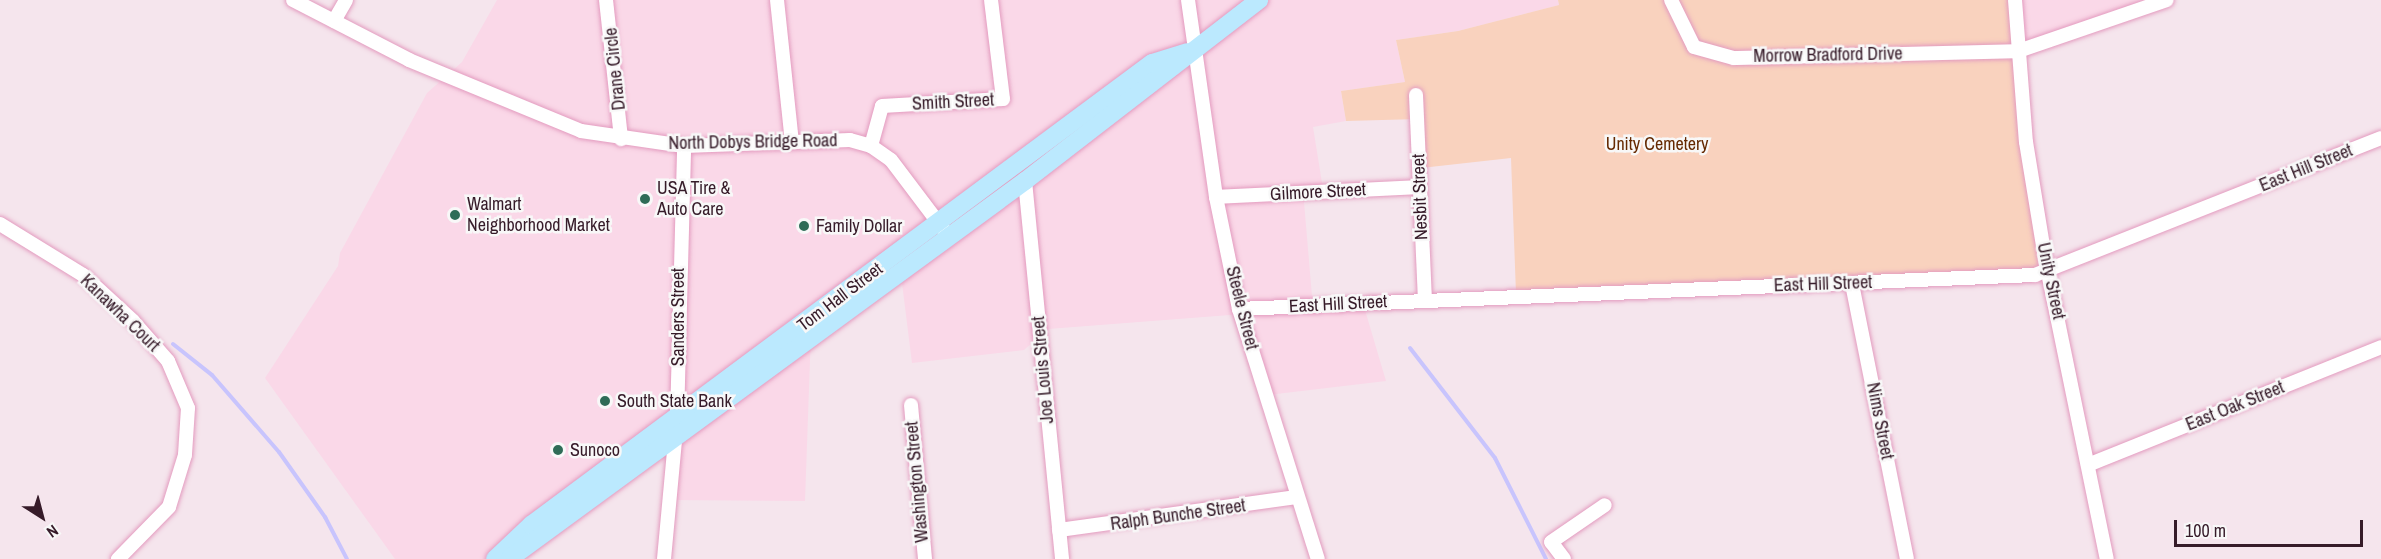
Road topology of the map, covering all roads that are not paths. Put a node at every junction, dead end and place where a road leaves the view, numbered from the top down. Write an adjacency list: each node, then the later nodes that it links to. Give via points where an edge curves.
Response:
1 (293, 0): 11 (street, North Dobys Bridge Road)
2 (346, 0): 11 (street)
3 (606, 0): 16 (street, Drane Circle)
4 (777, 0): 17 (street)
5 (991, 0): 19 (street, Smith Street, via 1003,99 882,106)
6 (1188, 0): 12 (street, Steele Street)
7 (1259, 0): 12 (main road, Tom Hall Street)
8 (1671, 0): 13 (street, Morrow Bradford Drive, via 1686,37 1719,57)
9 (2015, 0): 13 (street, Unity Street)
10 (2167, 0): 13 (street, Morrow Bradford Drive)
11 (334, 21): 16 (street, North Dobys Bridge Road, via 499,99 581,131)
12 (1194, 49): 20 (main road, Tom Hall Street); 22 (street, Steele Street); 24 (main road, Tom Hall Street, via 1152,63)
13 (2018, 51): 25 (street, Unity Street)
14 (1416, 95): 21 (street, Nesbit Street)
15 (2381, 138): 25 (street, East Hill Street)
16 (621, 139): 18 (street, North Dobys Bridge Road)
17 (792, 142): 18 (street, North Dobys Bridge Road); 19 (street, North Dobys Bridge Road, via 850,140)
18 (684, 146): 31 (street, Sanders Street)
19 (872, 147): 24 (street, North Dobys Bridge Road, via 891,160)
20 (1025, 181): 24 (main road, Tom Hall Street); 36 (street, Joe Louis Street)
21 (1419, 187): 22 (street, Gilmore Street); 27 (street, Nesbit Street)
22 (1216, 196): 28 (street, Steele Street)
23 (0, 224): 37 (street, Kanawha Court, via 83,275 133,321 168,361 188,408 186,455 169,507)
24 (944, 228): 31 (main road, Tom Hall Street); 32 (main road, Tom Hall Street)
25 (2048, 272): 26 (street, East Hill Street); 33 (street, Unity Street)
26 (1852, 284): 27 (street, East Hill Street); 45 (street, Nims Street)
27 (1425, 299): 28 (street, East Hill Street)
28 (1239, 309): 34 (street, Steele Street)
29 (2381, 346): 33 (street, East Oak Street)
30 (910, 405): 41 (street, Washington Street)
31 (677, 420): 32 (street, Sanders Street); 38 (main road, Tom Hall Street, via 531,525)
32 (675, 439): 39 (main road, Tom Hall Street); 40 (street, Sanders Street)
33 (2088, 465): 46 (street, Unity Street)
34 (1297, 497): 36 (street, Ralph Bunche Street); 43 (street, Steele Street)
35 (1605, 505): 44 (street, via 1551,542)
36 (1059, 530): 42 (street, Joe Louis Street)
37 (118, 559)
38 (495, 559)
39 (509, 559)
40 (664, 559)
41 (925, 559)
42 (1062, 559)
43 (1318, 559)
44 (1564, 559)
45 (1907, 559)
46 (2107, 559)

